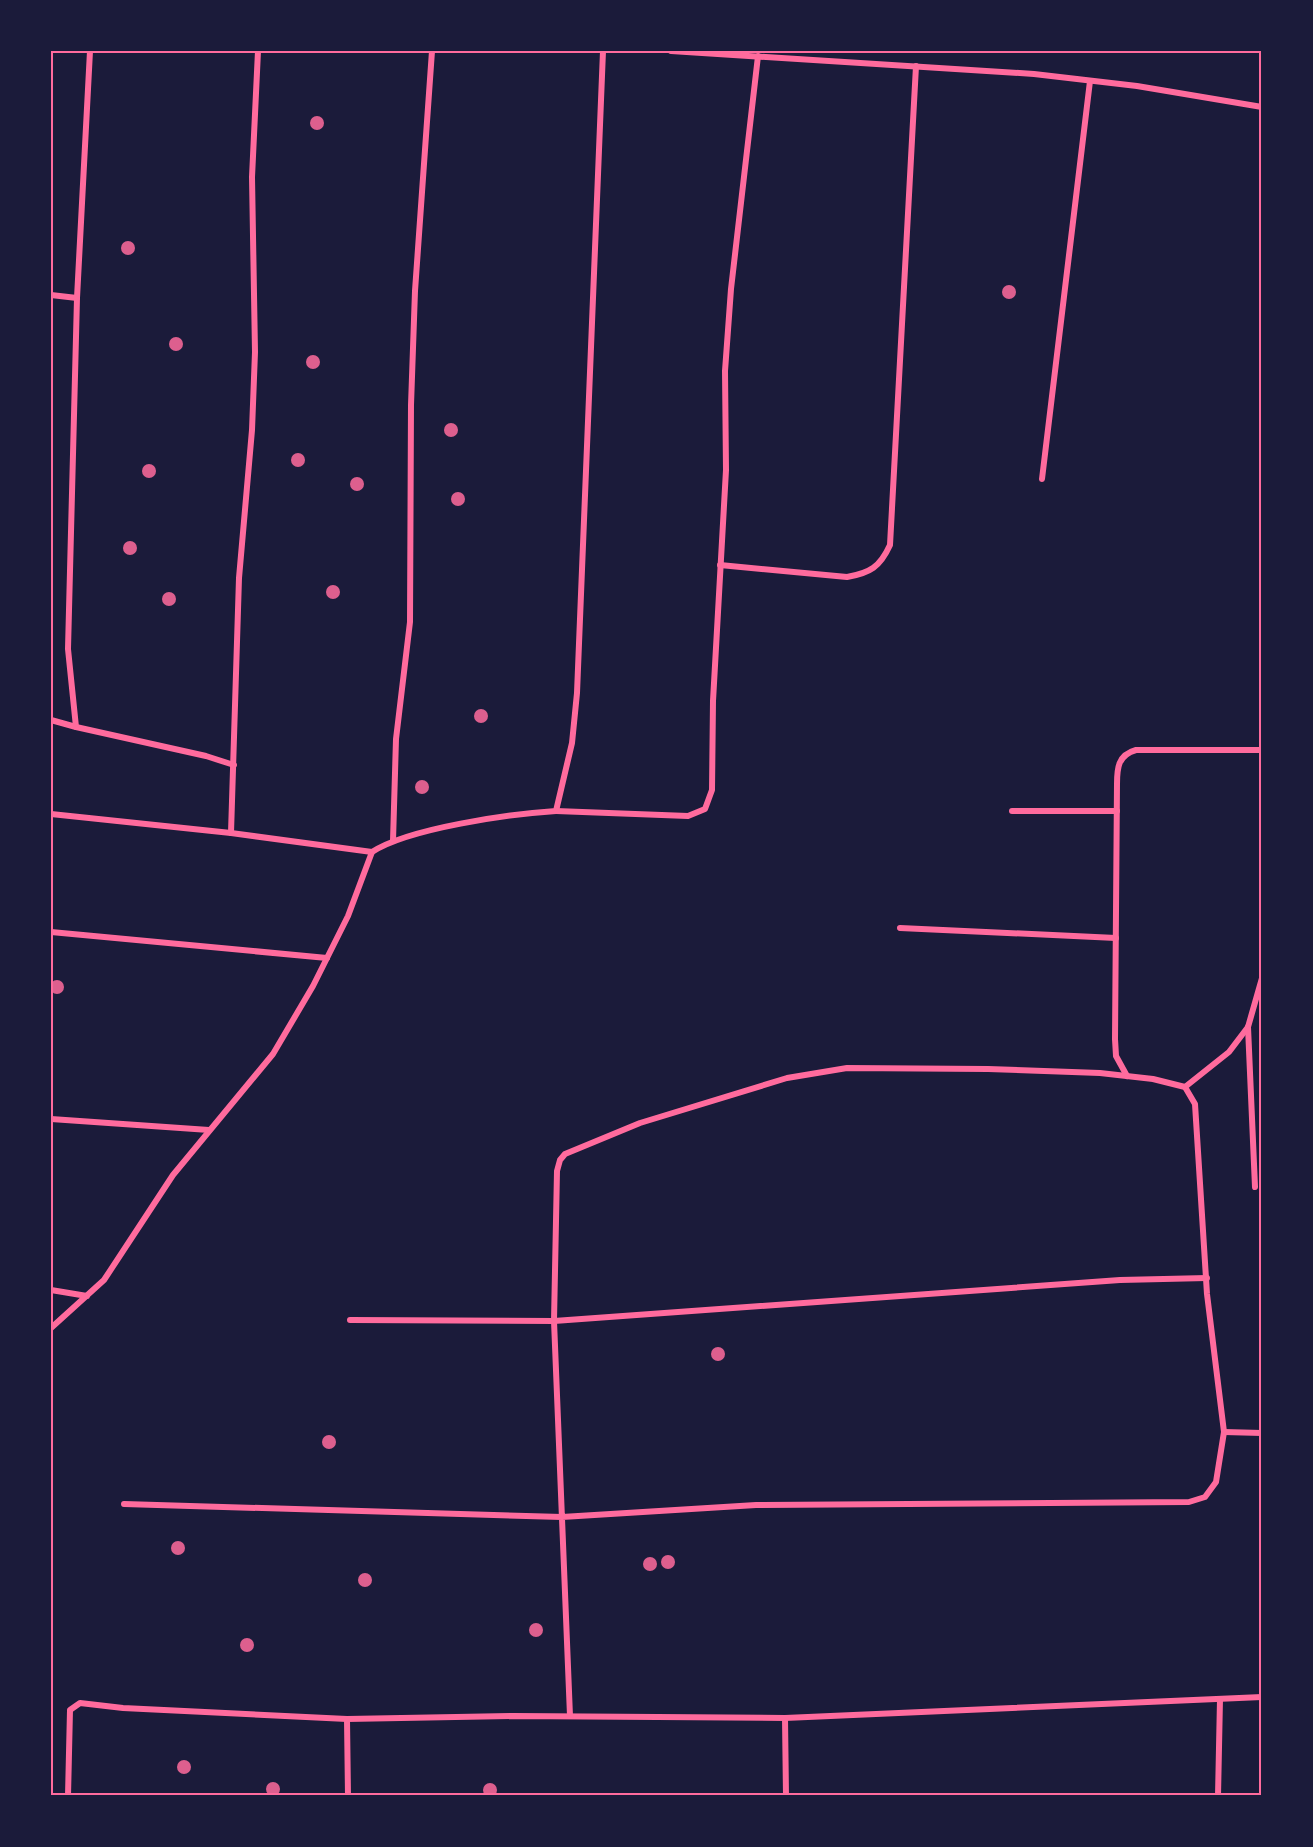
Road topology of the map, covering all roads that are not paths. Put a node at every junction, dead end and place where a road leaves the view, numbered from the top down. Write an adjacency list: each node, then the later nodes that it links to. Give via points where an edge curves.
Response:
1 (90, 51): 11 (street)
2 (258, 51): 17 (street, via 252,177 255,352 239,578)
3 (432, 51): 23 (street, via 411,405 410,622 396,739)
4 (603, 51): 18 (street, via 577,693 572,743)
5 (671, 51): 6 (street)
6 (758, 56): 7 (street); 13 (street, via 731,289)
7 (916, 66): 8 (street); 13 (street, via 890,545 877,568 847,577)
8 (1090, 81): 9 (street); 12 (street)
9 (1262, 107)
10 (51, 295): 11 (street)
11 (77, 298): 15 (street, via 68,649)
12 (1042, 479)
13 (720, 565): 18 (street, via 712,790 705,809 688,816)
14 (51, 720): 15 (street)
15 (76, 727): 17 (street)
16 (1262, 750): 20 (street, via 1128,752 1117,769)
17 (234, 765): 22 (street)
18 (556, 811): 23 (street, via 528,813)
19 (1012, 811): 20 (street)
20 (1117, 811): 27 (street)
21 (51, 814): 22 (street)
22 (231, 833): 24 (street)
23 (393, 841): 24 (street)
24 (372, 852): 28 (street)
25 (900, 928): 27 (street)
26 (51, 932): 28 (street)
27 (1116, 938): 31 (street, via 1115,1048)
28 (327, 958): 34 (street, via 273,1054)
29 (1262, 978): 30 (street)
30 (1248, 1027): 32 (street, via 1228,1052); 35 (street)
31 (1127, 1076): 32 (street); 40 (street, via 988,1069 821,1071 651,1120 572,1150 560,1160 557,1171)
32 (1185, 1087): 36 (street, via 1195,1104)
33 (51, 1119): 34 (street)
34 (209, 1130): 38 (street, via 173,1175 104,1280)
35 (1255, 1187)
36 (1207, 1278): 40 (street, via 1120,1280); 42 (street)
37 (51, 1290): 38 (street)
38 (87, 1296): 41 (street)
39 (350, 1320): 40 (street)
40 (554, 1321): 45 (street)
41 (51, 1328)
42 (1224, 1432): 43 (street); 45 (street, via 1216,1482 1204,1497 1189,1502 756,1505)
43 (1262, 1433)
44 (124, 1504): 45 (street)
45 (562, 1517): 48 (street)
46 (1262, 1697): 47 (street)
47 (1220, 1699): 49 (street); 54 (street)
48 (570, 1716): 49 (street); 50 (street)
49 (785, 1718): 53 (street)
50 (347, 1719): 51 (street, via 80,1703 70,1710); 52 (street)
51 (68, 1796)
52 (348, 1796)
53 (786, 1796)
54 (1218, 1796)

